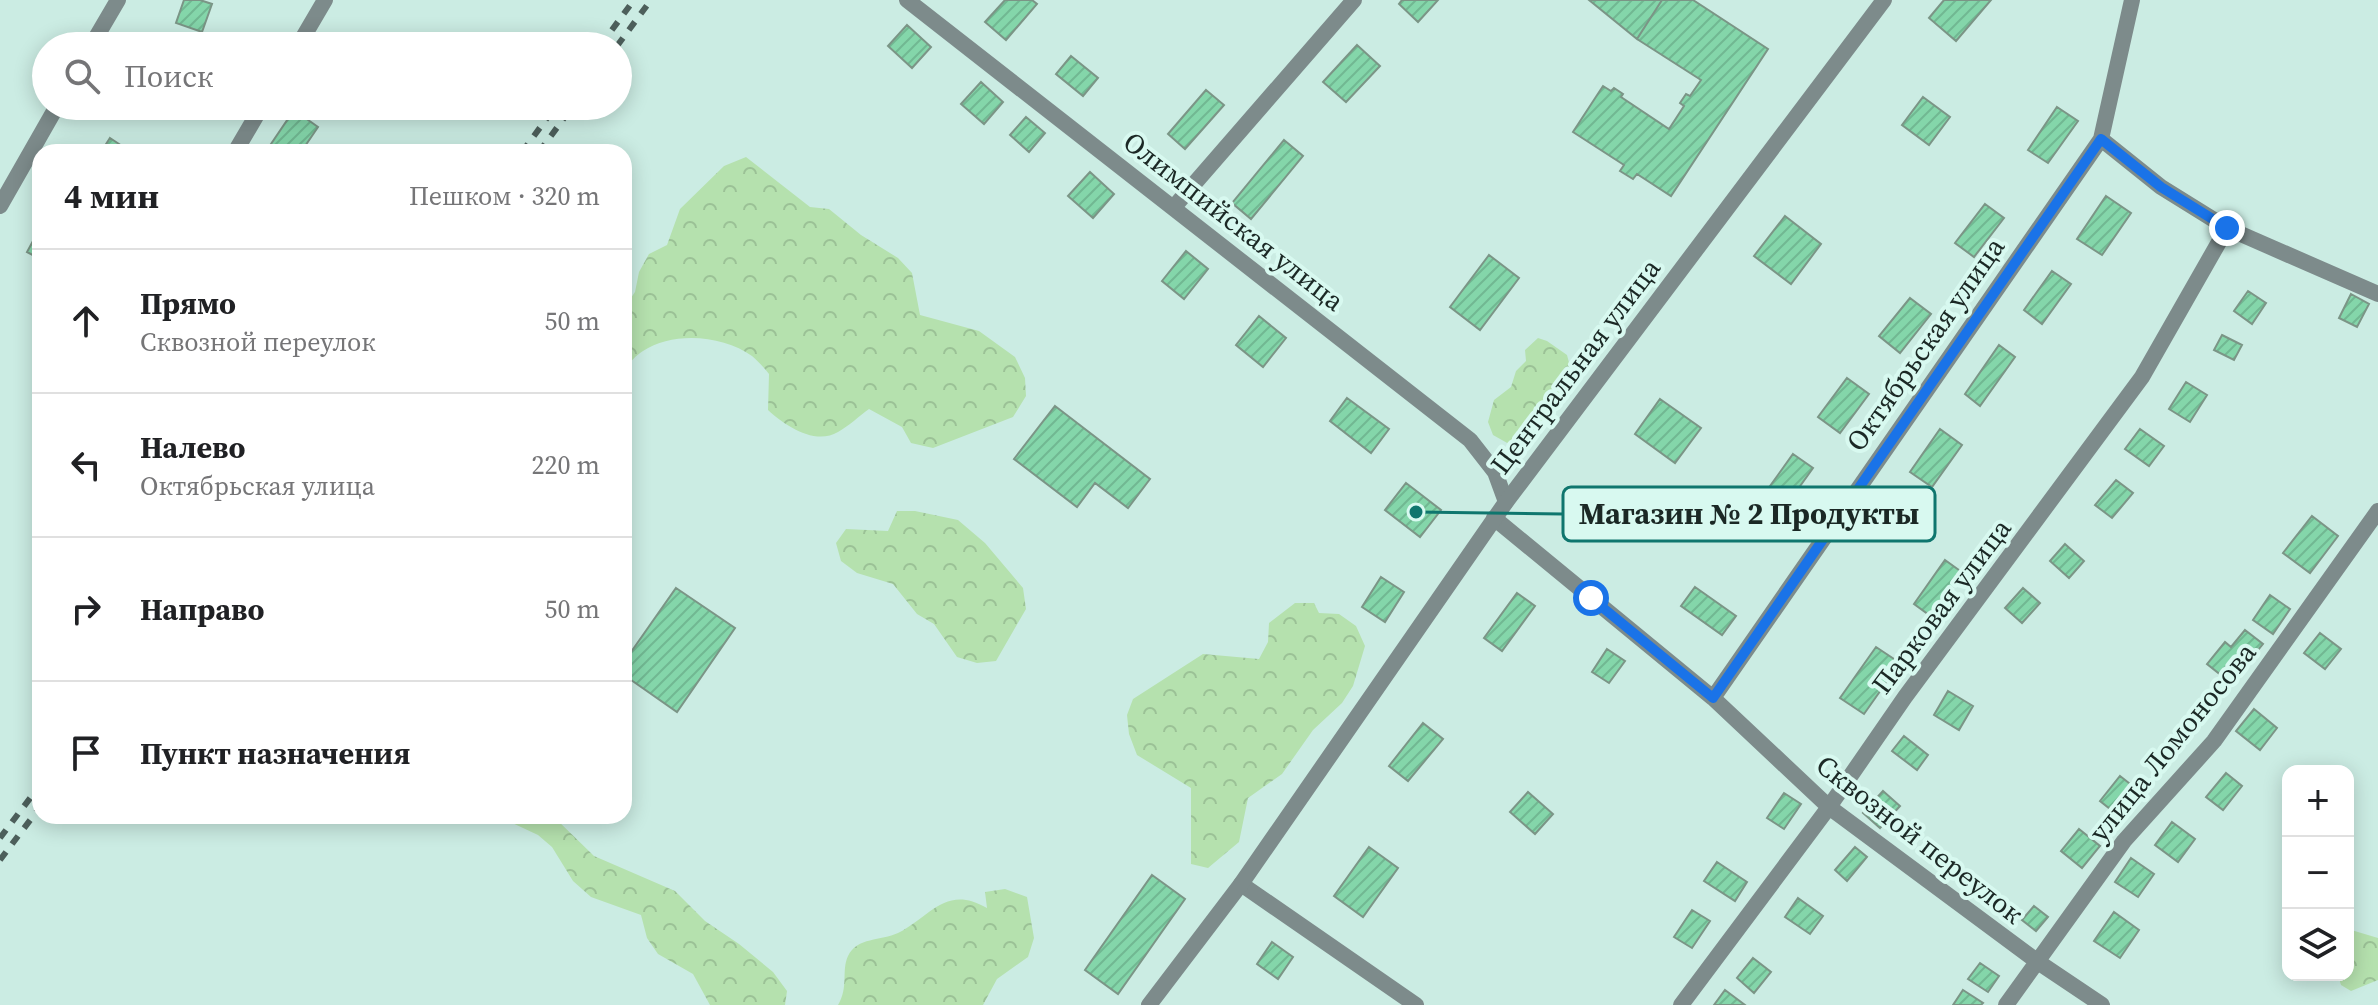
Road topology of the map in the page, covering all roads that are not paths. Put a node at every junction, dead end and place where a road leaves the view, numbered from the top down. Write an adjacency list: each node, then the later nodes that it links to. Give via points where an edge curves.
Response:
1 (118, 0): 7 (street)
2 (324, 0): 8 (street)
3 (907, 0): 16 (street, Олимпийская улица)
4 (1354, 0): 16 (street)
5 (1884, 0): 19 (street, Центральная улица)
6 (2132, 0): 11 (street, Октябрьская улица)
7 (99, 32)
8 (306, 32)
9 (49, 120): 12 (street)
10 (254, 120): 13 (street)
11 (2101, 139): 17 (street, via 2161,187); 22 (street, Октябрьская улица)
12 (34, 144)
13 (240, 144)
14 (32, 147): 15 (street)
15 (2, 197)
16 (1174, 207): 19 (street, Олимпийская улица, via 1470,440 1495,472)
17 (2227, 228): 18 (street); 23 (street, Парковая улица, via 2142,377)
18 (2378, 294)
19 (1506, 502): 21 (street, Центральная улица)
20 (2378, 511): 25 (street, улица Ломоносова, via 2214,741 2124,841)
21 (1494, 518): 22 (street, Сквозной переулок); 24 (street, Центральная улица)
22 (1713, 698): 23 (street, Сквозной переулок)
23 (1829, 807): 25 (street, Сквозной переулок); 28 (street, Парковая улица)
24 (1241, 884): 26 (street, Центральная улица); 27 (street)
25 (2038, 962): 29 (street, улица Ломоносова); 30 (street, Сквозной переулок)
26 (1149, 1005)
27 (1416, 1005)
28 (1681, 1005)
29 (2006, 1005)
30 (2102, 1005)

